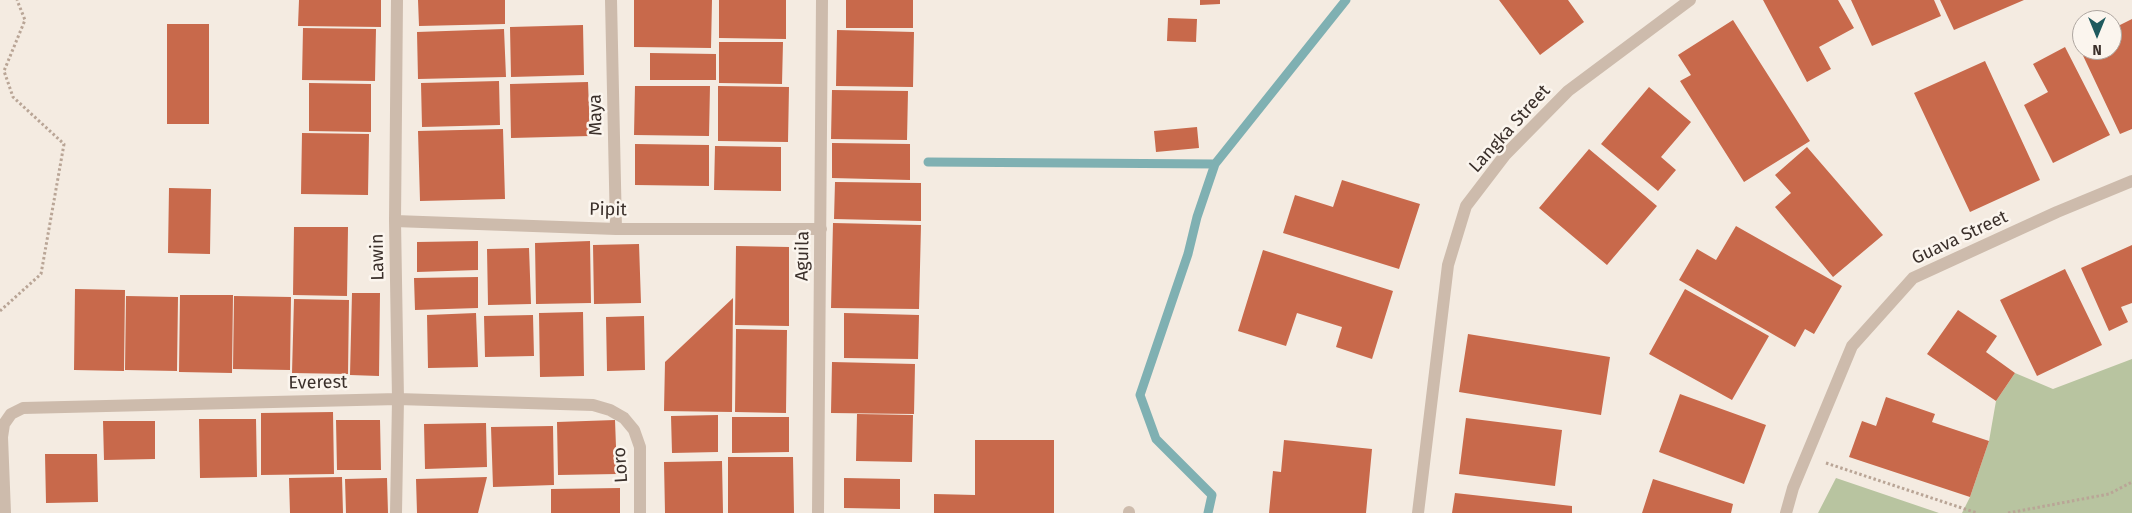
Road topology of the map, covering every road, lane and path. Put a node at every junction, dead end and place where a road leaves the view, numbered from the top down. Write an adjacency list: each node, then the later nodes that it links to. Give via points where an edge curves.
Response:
1 (17, 0): 10 (path, via 25,20 4,71 13,97 64,144 41,274)
2 (398, 0): 7 (street, Lawin)
3 (611, 0): 8 (street, Maya)
4 (822, 0): 9 (street, Aguila)
5 (1690, 0): 19 (street, Langka Street, via 1568,91 1505,155 1466,206 1448,265)
6 (2132, 181): 13 (street, Guava Street, via 1912,278 1852,346)
7 (395, 221): 8 (street, Pipit); 11 (street, Lawin)
8 (616, 228): 9 (street, Pipit)
9 (821, 229): 18 (street, Aguila)
10 (0, 311)
11 (398, 399): 12 (street, Everest, via 593,405); 15 (street, Everest, via 23,408 10,414 4,424); 16 (street, Lawin)
12 (624, 418): 17 (street, Loro, via 634,430 640,447)
13 (1807, 456): 20 (street, Guava Street); 21 (path)
14 (2132, 482): 22 (path, via 2109,494)
15 (6, 513)
16 (396, 513)
17 (640, 513)
18 (818, 513)
19 (1418, 513)
20 (1786, 513)
21 (1977, 513)
22 (2008, 513)

